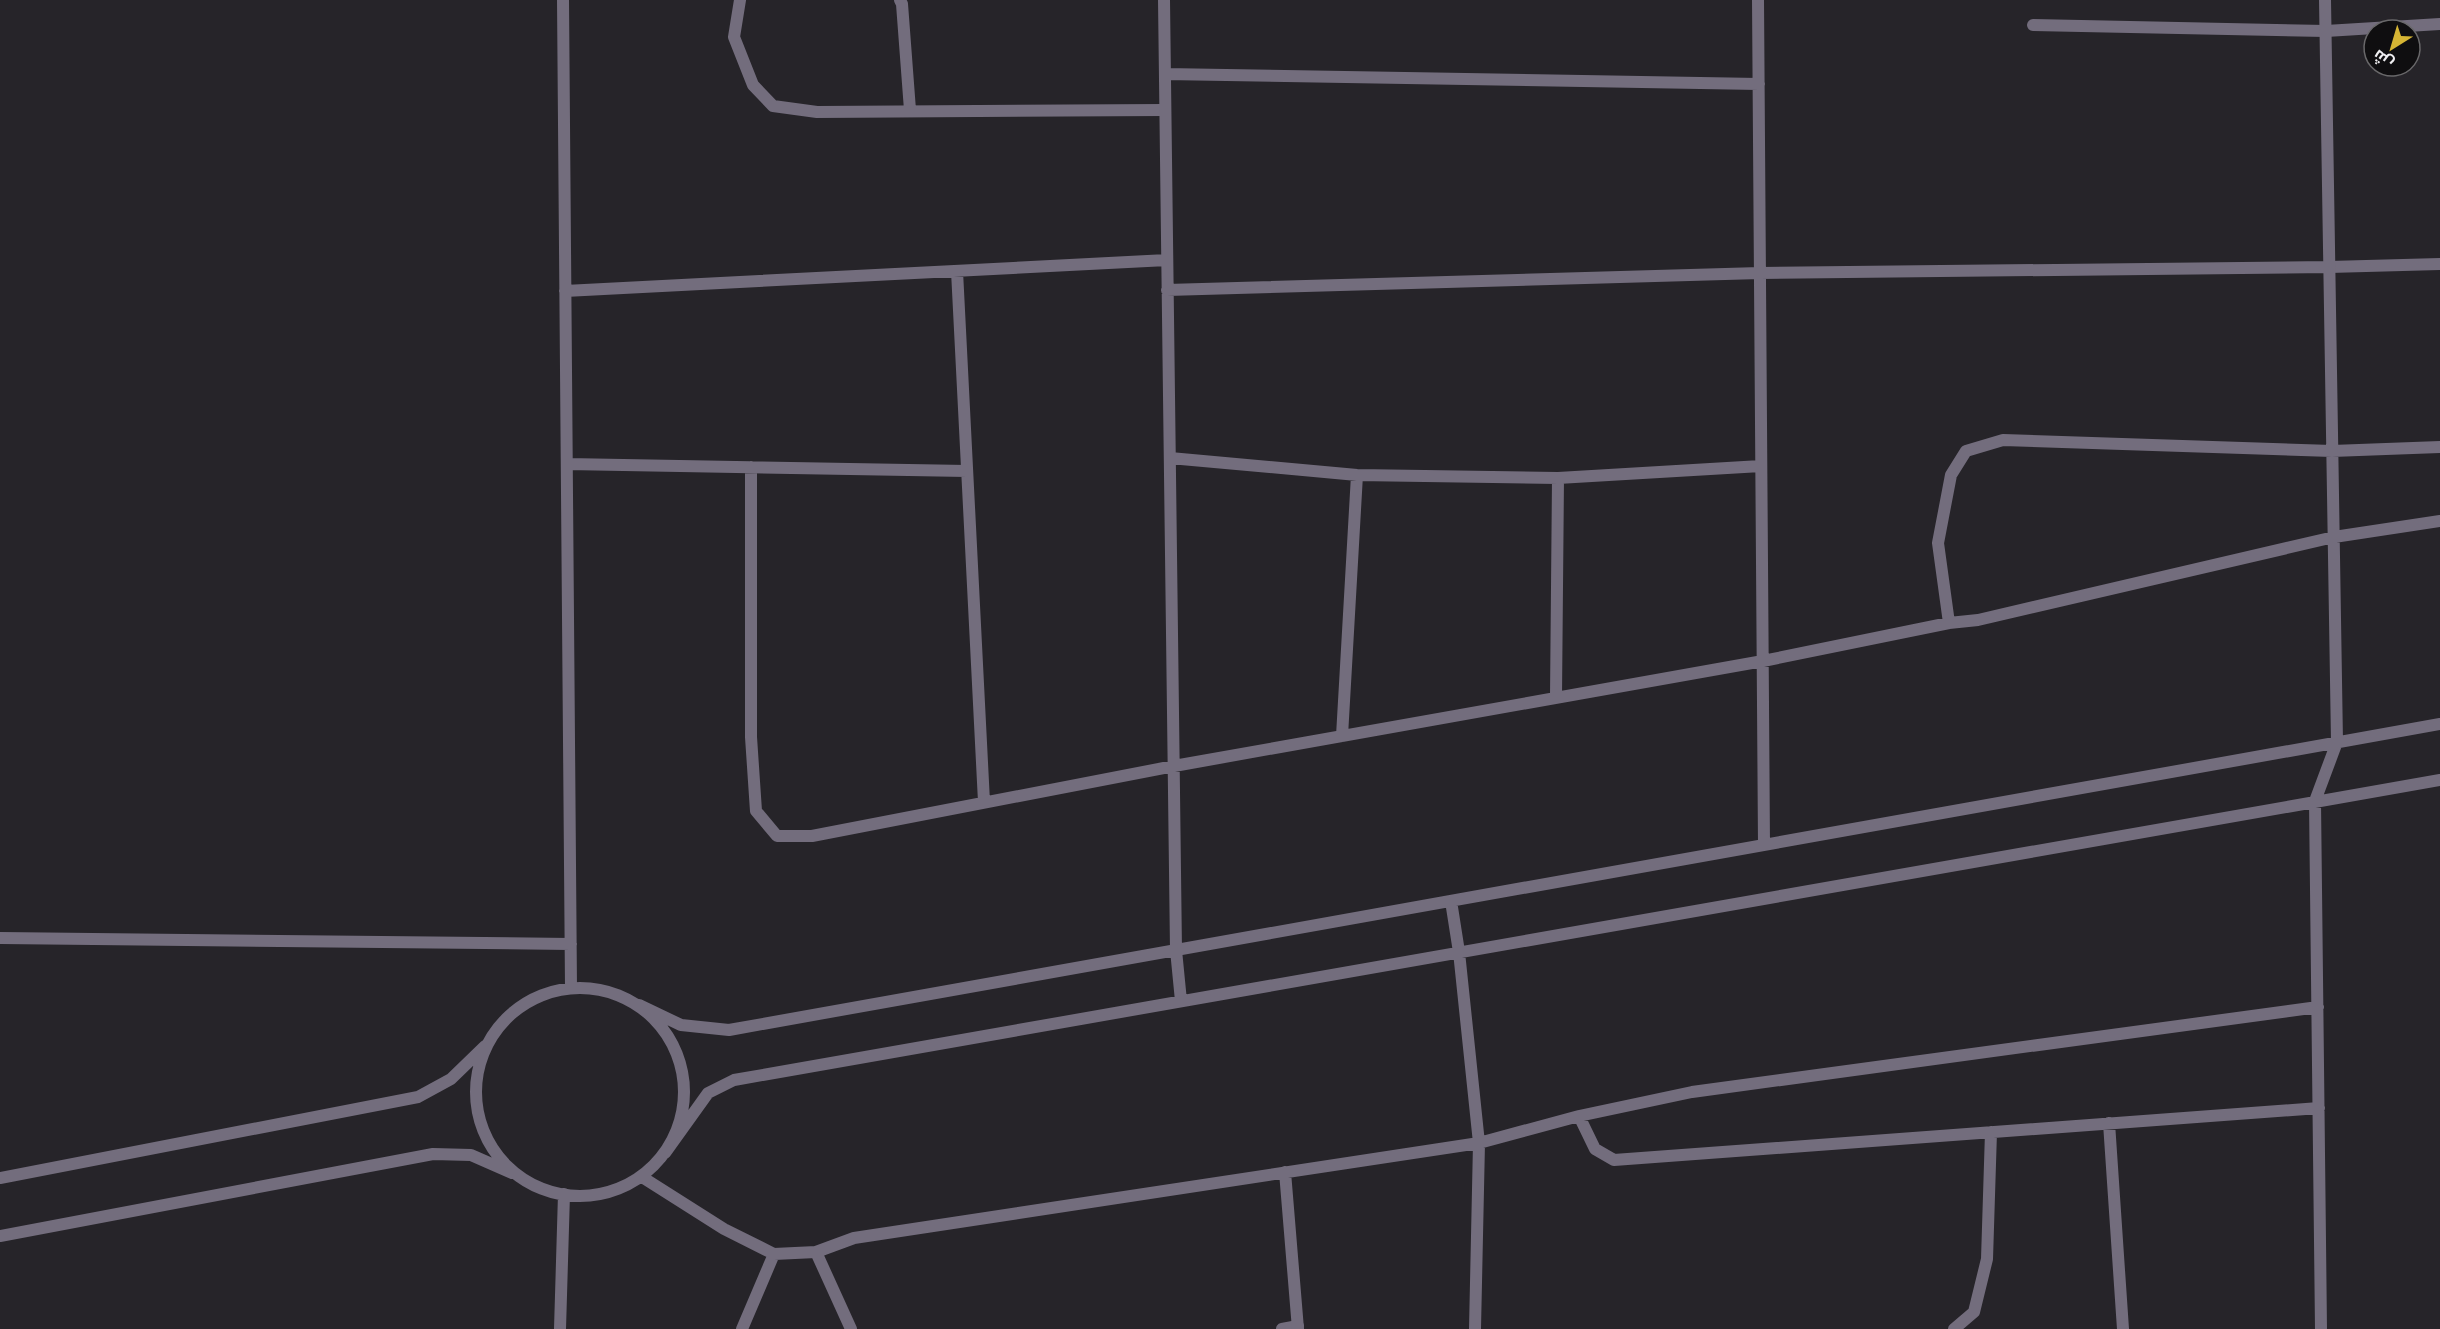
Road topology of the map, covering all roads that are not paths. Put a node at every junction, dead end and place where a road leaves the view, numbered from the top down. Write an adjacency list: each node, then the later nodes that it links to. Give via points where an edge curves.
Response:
1 (563, 0): 20 (street)
2 (740, 0): 12 (street, via 734,37 753,85 773,106 817,112)
3 (900, 0): 12 (street)
4 (1164, 0): 10 (street)
5 (1758, 0): 11 (street)
6 (2325, 0): 9 (street)
7 (2440, 24): 9 (street)
8 (2033, 25): 9 (street)
9 (2326, 31): 16 (street)
10 (1165, 74): 11 (street); 13 (street)
11 (1759, 84): 18 (street)
12 (910, 110): 13 (street)
13 (1165, 110): 14 (street)
14 (1167, 260): 17 (street); 19 (street)
15 (2440, 264): 16 (street)
16 (2329, 267): 18 (street); 22 (street)
17 (957, 271): 20 (street); 27 (street)
18 (1760, 273): 19 (street); 25 (street)
19 (1167, 290): 23 (street)
20 (565, 291): 24 (street)
21 (2440, 447): 22 (street)
22 (2332, 452): 31 (street); 32 (street, via 2003,440 1966,451 1952,475 1938,543)
23 (1170, 458): 28 (street); 38 (street)
24 (567, 464): 26 (street); 45 (street)
25 (1761, 466): 29 (street); 33 (street)
26 (751, 467): 27 (street); 41 (street, via 751,737 756,811 777,836 812,836)
27 (967, 471): 41 (street)
28 (1357, 475): 29 (street); 36 (street)
29 (1558, 478): 34 (street)
30 (2440, 522): 31 (street)
31 (2334, 537): 32 (street, via 1978,620); 37 (street)
32 (1949, 623): 33 (street)
33 (1763, 661): 34 (street); 42 (street)
34 (1556, 697): 36 (street)
35 (2440, 724): 37 (street)
36 (1342, 736): 38 (street)
37 (2337, 742): 40 (street); 42 (street)
38 (1173, 766): 41 (street); 46 (street)
39 (2440, 780): 40 (street)
40 (2315, 801): 47 (street); 51 (street)
41 (984, 802)
42 (1764, 844): 43 (street)
43 (1451, 901): 46 (street); 47 (street)
44 (0, 938): 45 (street)
45 (571, 944): 48 (street)
46 (1176, 950): 49 (street); 50 (street, via 729,1030 681,1025)
47 (1459, 952): 49 (street); 57 (street)
48 (571, 987): 50 (street, via 607,990); 52 (street, via 536,996 507,1017)
49 (1181, 1001): 58 (street, via 734,1080 708,1093)
50 (639, 1005): 58 (street, via 663,1028 679,1058 685,1091)
51 (2318, 1007): 53 (street); 54 (street, via 1692,1092)
52 (486, 1046): 60 (street, via 476,1080 478,1116 492,1149); 62 (street, via 451,1079 418,1097)
53 (2319, 1108): 55 (street); 75 (street)
54 (1579, 1116): 56 (street, via 1595,1149 1614,1160); 57 (street)
55 (2109, 1124): 56 (street); 74 (street)
56 (1991, 1132): 73 (street, via 1987,1259 1974,1312)
57 (1479, 1143): 59 (street); 72 (street)
58 (665, 1153): 61 (street)
59 (1285, 1172): 65 (street, via 854,1238); 67 (street)
60 (517, 1175): 63 (street, via 546,1191); 64 (street, via 471,1155 434,1154)
61 (642, 1177): 63 (street, via 612,1192 579,1197); 66 (street, via 724,1229)
62 (0, 1178)
63 (564, 1194): 68 (street)
64 (0, 1236)
65 (816, 1252): 66 (street); 70 (street)
66 (774, 1254): 69 (street)
67 (1298, 1328): 71 (street)
68 (560, 1329)
69 (742, 1329)
70 (851, 1329)
71 (1282, 1329)
72 (1475, 1329)
73 (1954, 1329)
74 (2123, 1329)
75 (2321, 1329)

